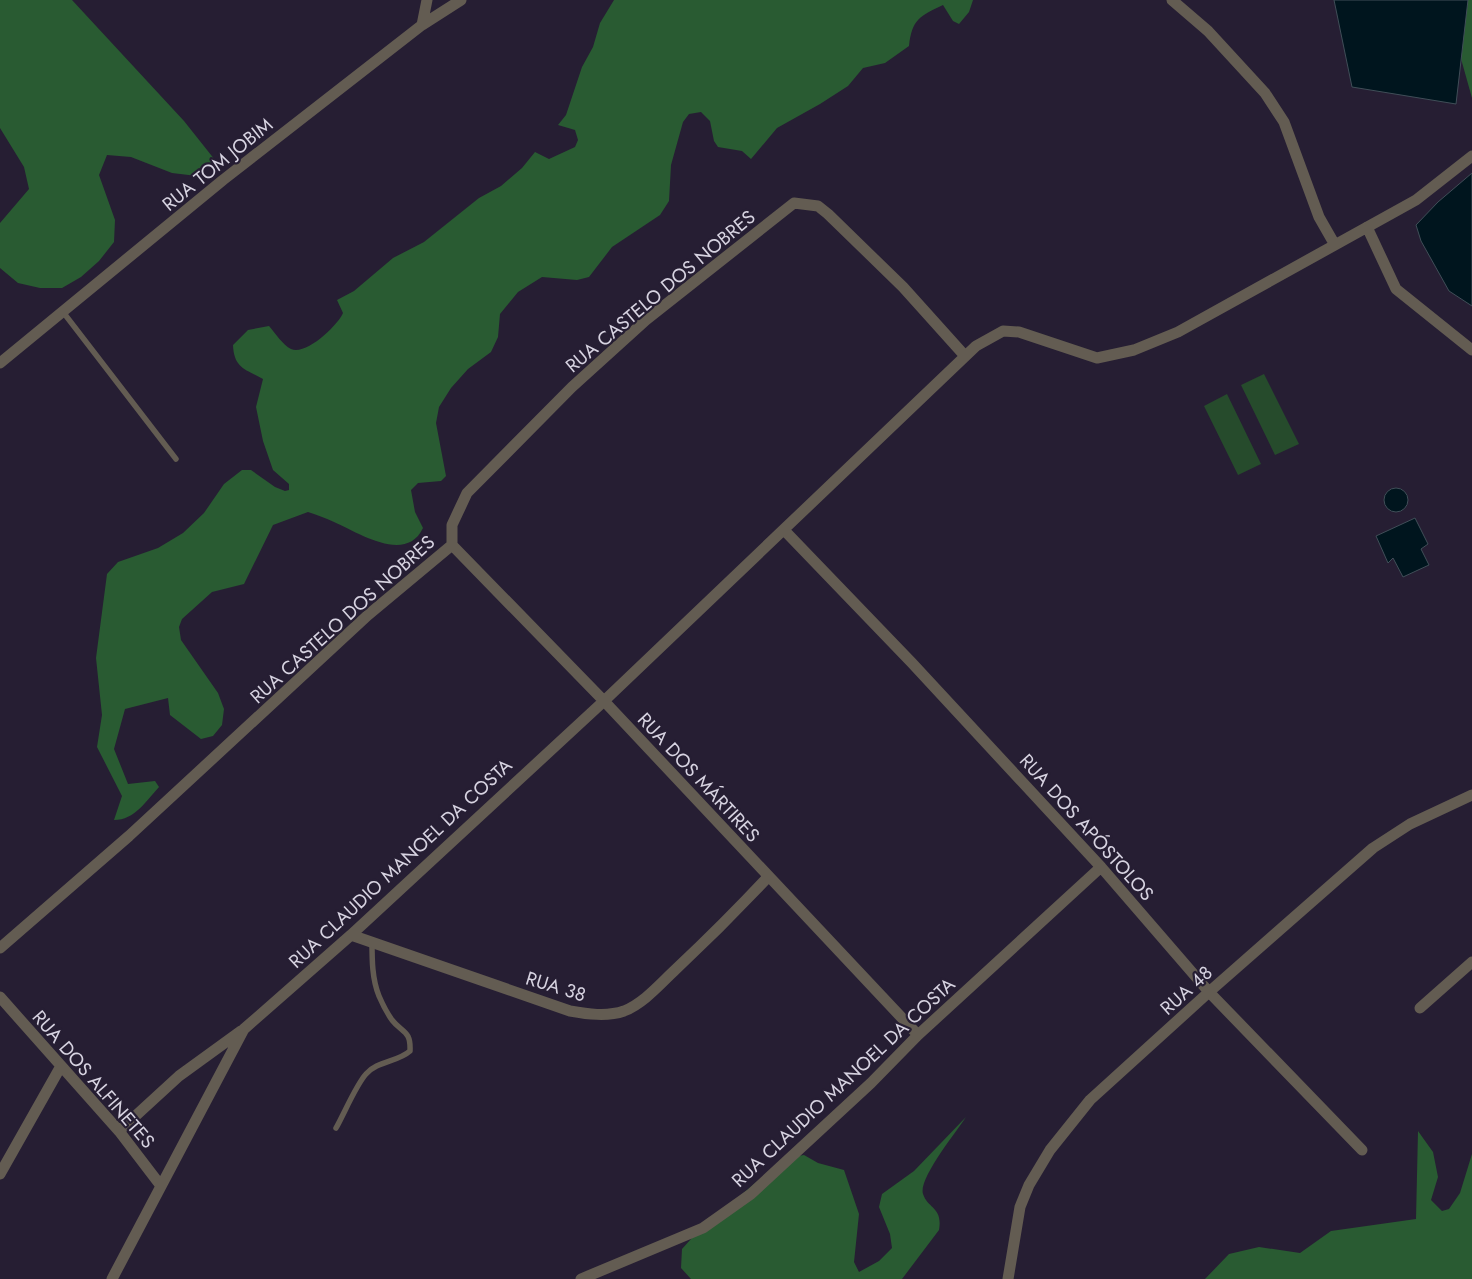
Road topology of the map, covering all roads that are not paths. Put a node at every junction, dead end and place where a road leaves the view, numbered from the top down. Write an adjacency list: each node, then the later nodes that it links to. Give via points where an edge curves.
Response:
1 (427, 0): 4 (street)
2 (461, 0): 4 (street, RUA TOM JOBIM)
3 (1172, 0): 7 (street, via 1208,31 1265,93 1284,122 1319,217)
4 (422, 24): 8 (street, RUA TOM JOBIM)
5 (1472, 156): 6 (street, RUA CLAUDIO MANOEL DA COSTA, via 1416,200)
6 (1367, 227): 7 (street, RUA CLAUDIO MANOEL DA COSTA); 9 (street, via 1396,289)
7 (1335, 245): 10 (street, RUA CLAUDIO MANOEL DA COSTA, via 1178,332 1134,350 1097,358 1019,332 1003,331)
8 (62, 312): 11 (street, RUA TOM JOBIM); 12 (lane)
9 (1472, 350)
10 (965, 356): 13 (street, RUA CLAUDIO MANOEL DA COSTA); 14 (street, RUA CASTELO DOS NOBRES, via 903,287 828,214 818,206 794,203 646,320 572,387 467,493 452,525)
11 (0, 363)
12 (176, 459)
13 (784, 530): 15 (street, RUA CLAUDIO MANOEL DA COSTA); 17 (street, RUA DOS APÓSTOLOS)
14 (452, 545): 15 (street, RUA DOS MÁRTIRES); 21 (street, RUA CASTELO DOS NOBRES, via 368,615 199,773)
15 (604, 701): 18 (street, RUA DOS MÁRTIRES); 19 (street, RUA CLAUDIO MANOEL DA COSTA)
16 (1472, 796): 23 (street, RUA 48, via 1410,824 1373,848)
17 (1101, 867): 23 (street, RUA DOS APÓSTOLOS); 27 (street, RUA CLAUDIO MANOEL DA COSTA)
18 (768, 877): 20 (street, RUA 38, via 715,934 650,994 624,1010 609,1013 570,1011); 27 (street, RUA DOS MÁRTIRES)
19 (351, 935): 20 (street, RUA 38); 26 (street, RUA CLAUDIO MANOEL DA COSTA)
20 (372, 942): 29 (lane, via 372,967 378,995 393,1021 408,1034 410,1051 366,1073)
21 (0, 948)
22 (1472, 962): 25 (street)
23 (1209, 992): 31 (street, RUA DOS APÓSTOLOS); 36 (street, RUA 48, via 1090,1100 1039,1165 1020,1207)
24 (0, 997): 28 (street, RUA DOS ALFINETES)
25 (1420, 1008)
26 (244, 1029): 30 (street, via 179,1076); 33 (street, RUA CLAUDIO MANOEL DA COSTA)
27 (918, 1034): 35 (street, RUA CLAUDIO MANOEL DA COSTA, via 871,1083 731,1209 703,1228)
28 (61, 1066): 30 (street, RUA DOS ALFINETES); 32 (street)
29 (336, 1128)
30 (119, 1131): 33 (street, RUA DOS ALFINETES)
31 (1362, 1150)
32 (0, 1174)
33 (161, 1186): 34 (street, RUA CLAUDIO MANOEL DA COSTA)
34 (112, 1279)
35 (582, 1279)
36 (1008, 1279)

